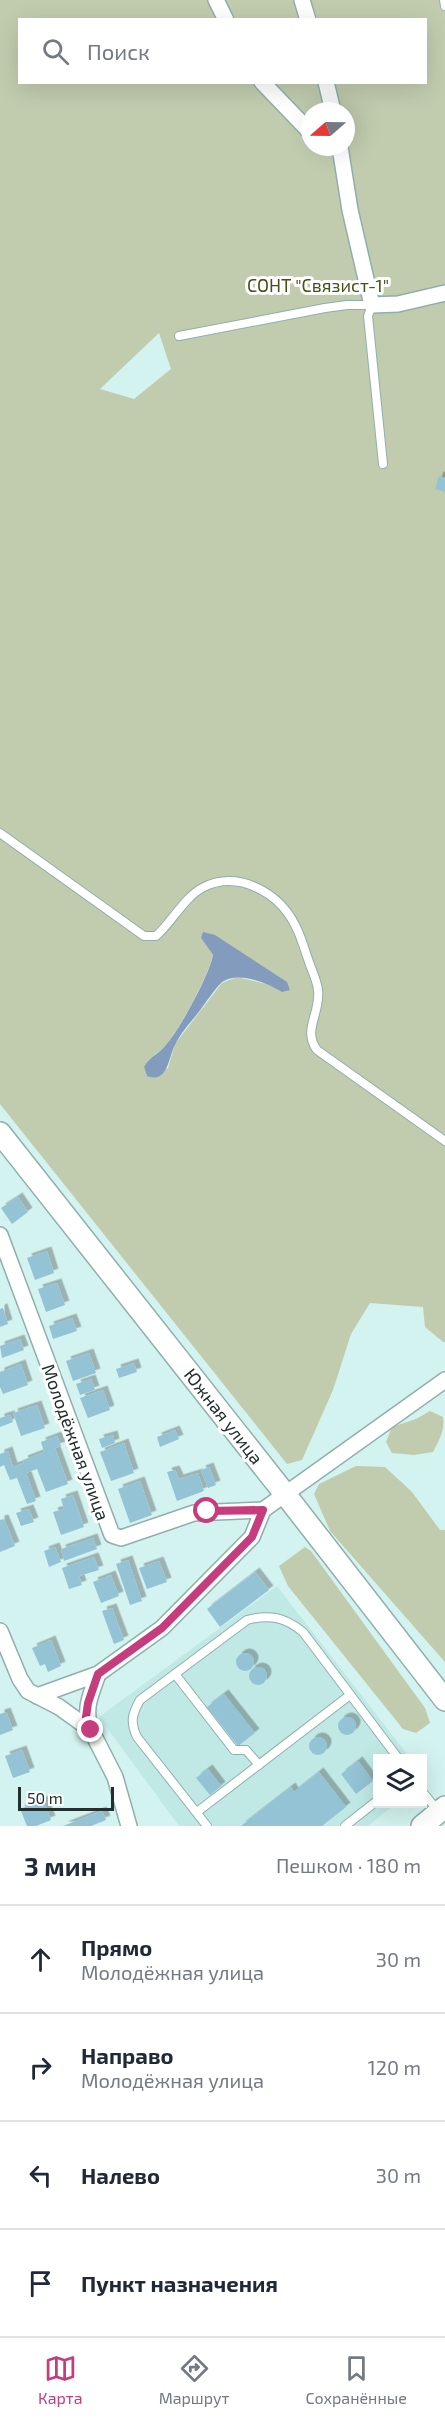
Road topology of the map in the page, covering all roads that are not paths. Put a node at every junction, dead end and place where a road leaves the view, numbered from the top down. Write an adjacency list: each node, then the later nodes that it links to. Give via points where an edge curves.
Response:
1 (216, 0): 5 (street)
2 (302, 0): 6 (street)
3 (444, 0): 4 (lane)
4 (445, 6)
5 (225, 18)
6 (307, 18)
7 (264, 84): 10 (street)
8 (326, 84): 9 (street)
9 (331, 102)
10 (301, 123)
11 (340, 156): 13 (street)
12 (445, 293): 13 (street, via 398,304)
13 (372, 305): 14 (lane, via 325,308); 15 (lane, via 368,316)
14 (179, 336)
15 (382, 464)
16 (0, 833): 18 (lane, via 144,936 156,936 202,888 222,881 239,881 273,897 296,926 318,988 310,1042)
17 (0, 1133): 21 (main road, Южная улица)
18 (445, 1141)
19 (0, 1234): 22 (street, Молодёжная улица, via 112,1536 121,1538 194,1513)
20 (445, 1380): 21 (street)
21 (285, 1494): 22 (street); 29 (main road, Южная улица)
22 (263, 1510): 25 (street, via 252,1537 162,1628)
23 (0, 1631): 24 (street)
24 (3, 1648): 28 (street, via 20,1679)
25 (98, 1674): 28 (street); 30 (street, via 86,1717)
26 (176, 1674): 27 (lane, via 246,1620 262,1616 292,1623 303,1632); 32 (lane, via 234,1750 246,1750); 36 (lane, via 140,1700 131,1724)
27 (350, 1695): 31 (lane); 32 (lane)
28 (37, 1696): 30 (street)
29 (445, 1700)
30 (91, 1730): 37 (street, via 114,1777)
31 (395, 1754)
32 (259, 1765): 36 (lane)
33 (427, 1795): 35 (lane)
34 (373, 1804): 39 (lane)
35 (442, 1810): 40 (main road)
36 (197, 1812): 38 (lane)
37 (129, 1826)
38 (207, 1826)
39 (345, 1826)
40 (422, 1826)

